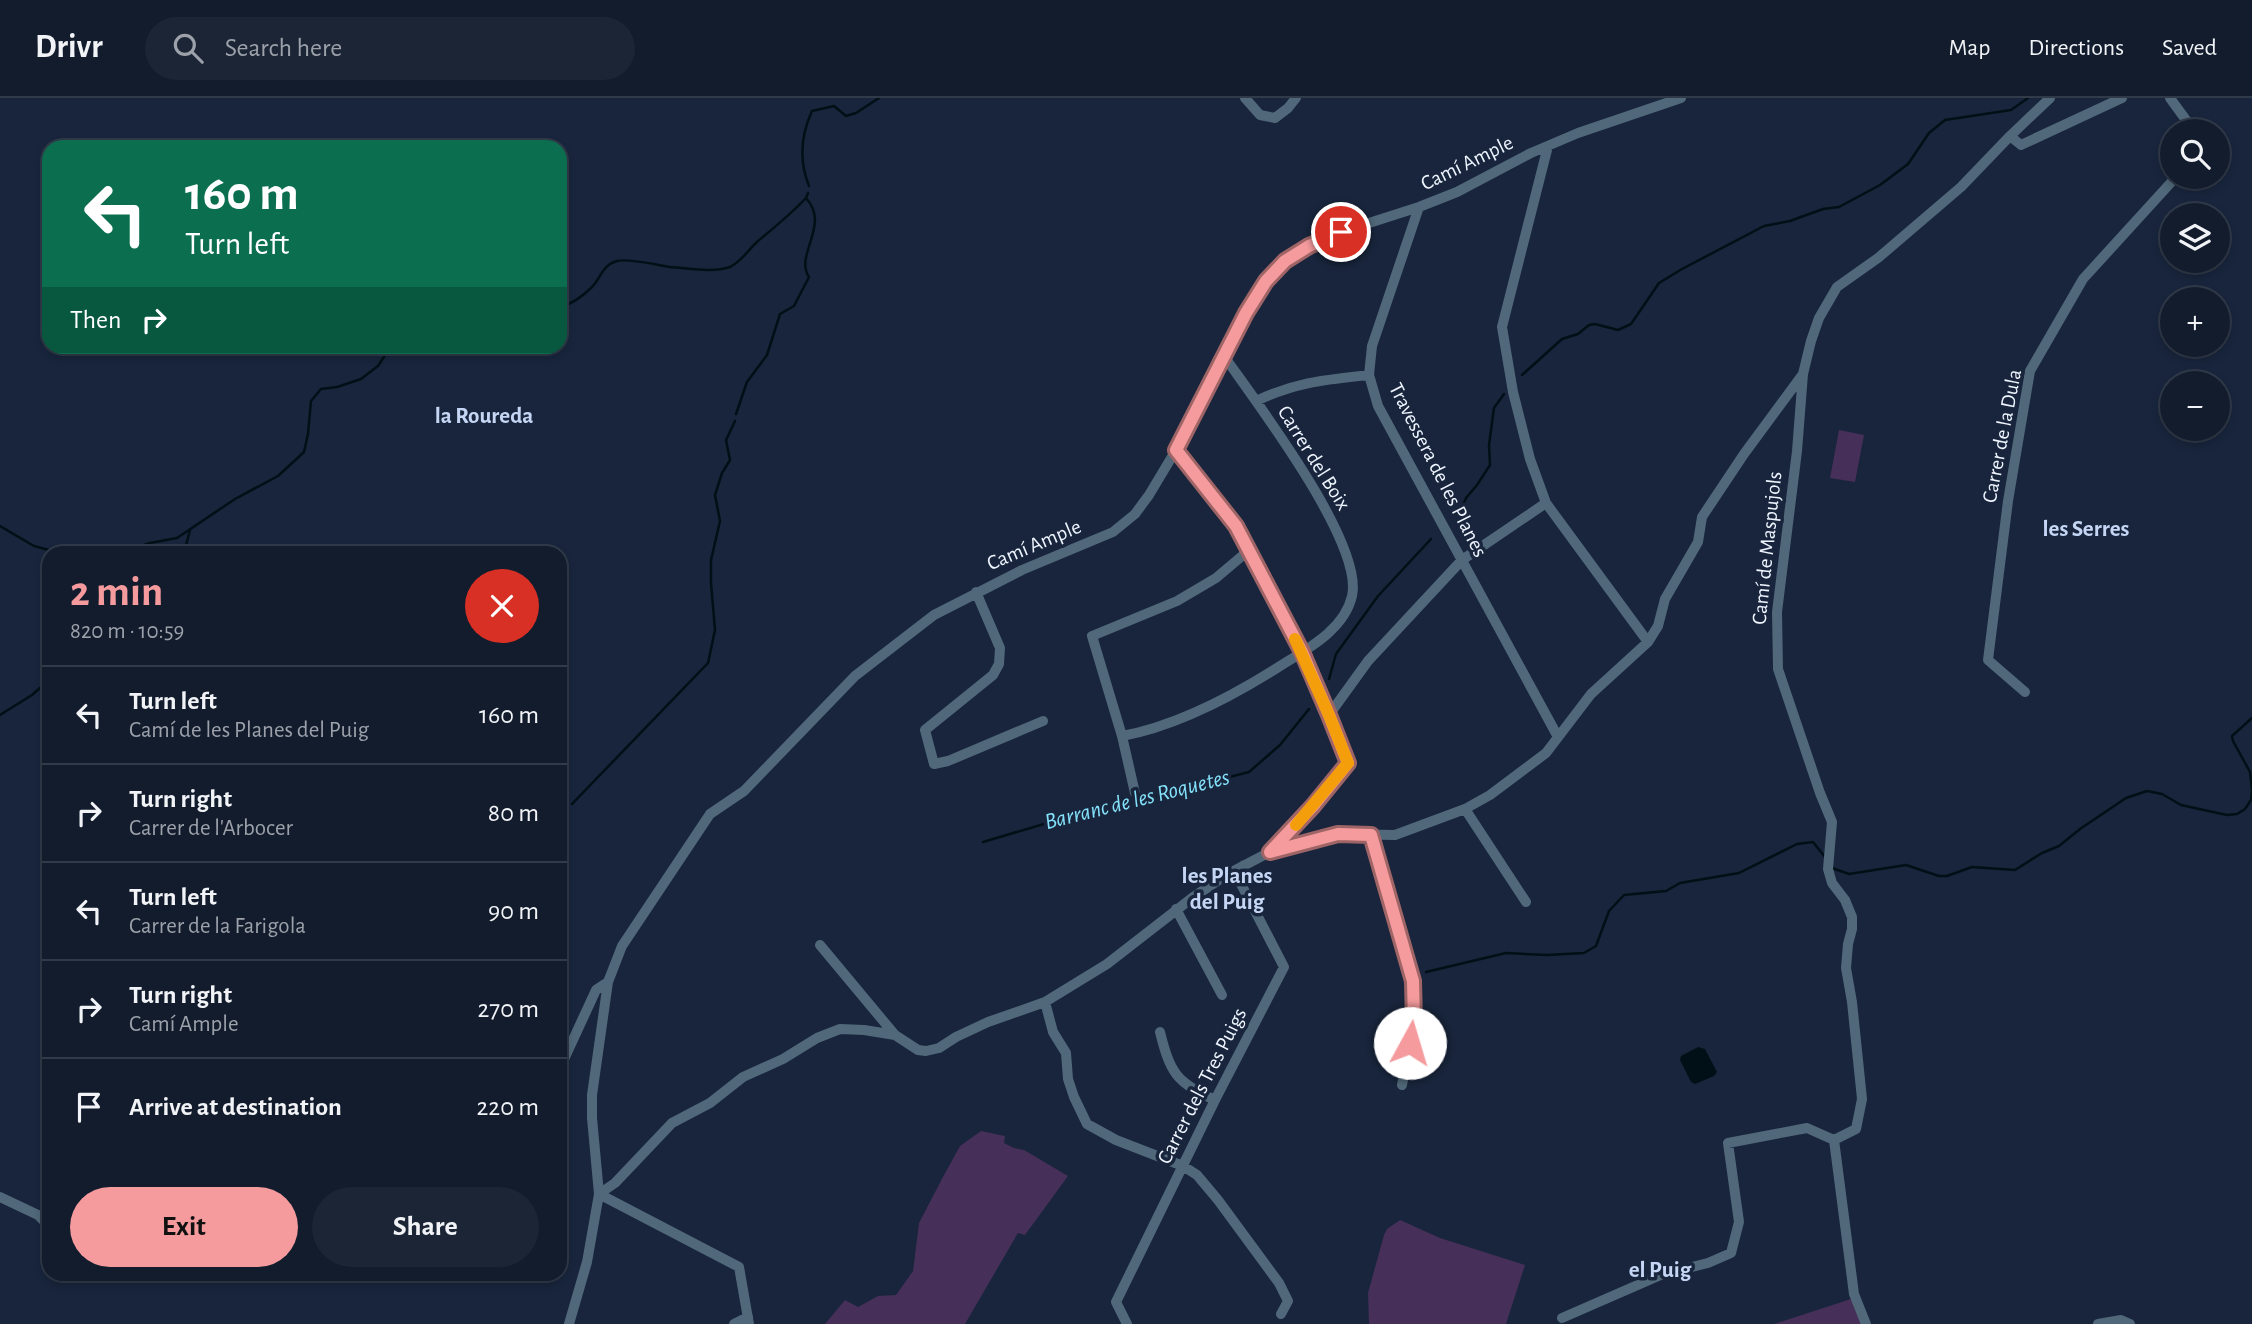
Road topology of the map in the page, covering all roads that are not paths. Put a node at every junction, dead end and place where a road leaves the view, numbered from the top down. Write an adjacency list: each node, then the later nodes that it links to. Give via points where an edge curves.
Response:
1 (1245, 98): 2 (street, via 1260,116 1275,118)
2 (1296, 98)
3 (1681, 98): 11 (street, Camí Ample, via 1578,133)
4 (2050, 98): 8 (street, Camí de Maspujols)
5 (2122, 98): 8 (street, via 2021,145)
6 (2171, 98): 7 (street)
7 (2186, 119)
8 (2010, 136): 13 (street, Camí de Maspujols, via 1961,187 1837,287 1819,317)
9 (1547, 150): 17 (street, via 1502,327 1521,427)
10 (2165, 189): 23 (street, Carrer de la Dula, via 2083,279 2030,371 1988,660)
11 (1419, 207): 12 (street, Camí Ample, via 1341,232 1285,261 1266,281); 14 (street, Travessera de les Planes, via 1372,346)
12 (1224, 356): 15 (street, Carrer del Boix); 16 (street, Camí Ample)
13 (1803, 374): 21 (street, via 1702,517 1698,541); 44 (street, Camí de Maspujols, via 1777,612 1778,669 1832,822 1829,876 1852,918 1846,968 1862,1099 1856,1129)
14 (1369, 375): 15 (street, via 1312,381); 19 (street, Travessera de les Planes, via 1378,406)
15 (1256, 401): 22 (street, Carrer del Boix, via 1322,500 1352,576 1352,595 1343,617)
16 (1176, 450): 18 (street, via 1236,526); 20 (street, Camí Ample, via 1150,495 1113,532)
17 (1546, 503): 19 (street); 21 (street)
18 (1248, 551): 22 (street); 26 (street, via 1216,578 1177,601 1092,636)
19 (1462, 560): 24 (street, via 1368,661); 27 (street, Travessera de les Planes)
20 (976, 592): 25 (street, via 1000,648 999,664 993,675 925,730 934,764); 36 (street, Camí Ample, via 934,615 855,676 744,791 710,814 622,946)
21 (1648, 642): 27 (street, via 1591,695)
22 (1302, 652): 24 (street); 26 (street, Carrer del Boix, via 1196,712)
23 (2025, 692)
24 (1329, 715): 31 (street, via 1348,763)
25 (1042, 720)
26 (1122, 736): 28 (street)
27 (1558, 737): 29 (street, via 1524,771)
28 (1135, 793)
29 (1465, 810): 30 (street, via 1395,835); 33 (street)
30 (1371, 835): 31 (street, via 1338,834); 42 (street, via 1413,981 1414,1022)
31 (1270, 852): 32 (street)
32 (1244, 865): 34 (street); 43 (street, Carrer dels Tres Puigs, via 1240,882 1284,967)
33 (1526, 902)
34 (1176, 909): 37 (street); 38 (street, via 1107,964)
35 (820, 945): 40 (street)
36 (608, 982): 41 (street, via 596,990); 46 (street, Camí Ample, via 592,1095)
37 (1222, 995)
38 (1045, 1002): 40 (street, via 926,1051); 45 (street, via 1053,1032 1066,1053 1073,1097 1087,1124)
39 (1160, 1032): 43 (street, via 1168,1064 1195,1091)
40 (895, 1035): 46 (street, via 840,1030 743,1077 710,1103 671,1123 615,1183)
41 (567, 1053)
42 (1402, 1085)
43 (1215, 1100): 45 (street, Carrer dels Tres Puigs)
44 (1834, 1140): 50 (street, via 1807,1128 1728,1143 1739,1222 1731,1253 1663,1274); 55 (street, via 1854,1294)
45 (1183, 1166): 49 (street, via 1198,1175 1279,1283 1288,1301); 54 (street, Carrer dels Tres Puigs, via 1116,1302)
46 (598, 1194): 51 (street, via 739,1268); 52 (street, Camí Ample, via 587,1262)
47 (0, 1197): 48 (street)
48 (42, 1218)
49 (1281, 1314)
50 (1562, 1318)
51 (748, 1321): 53 (street)
52 (569, 1324)
53 (734, 1324)
54 (1127, 1324)
55 (1866, 1324)
56 (2098, 1324): 57 (street, via 2121,1320)
57 (2130, 1324)

